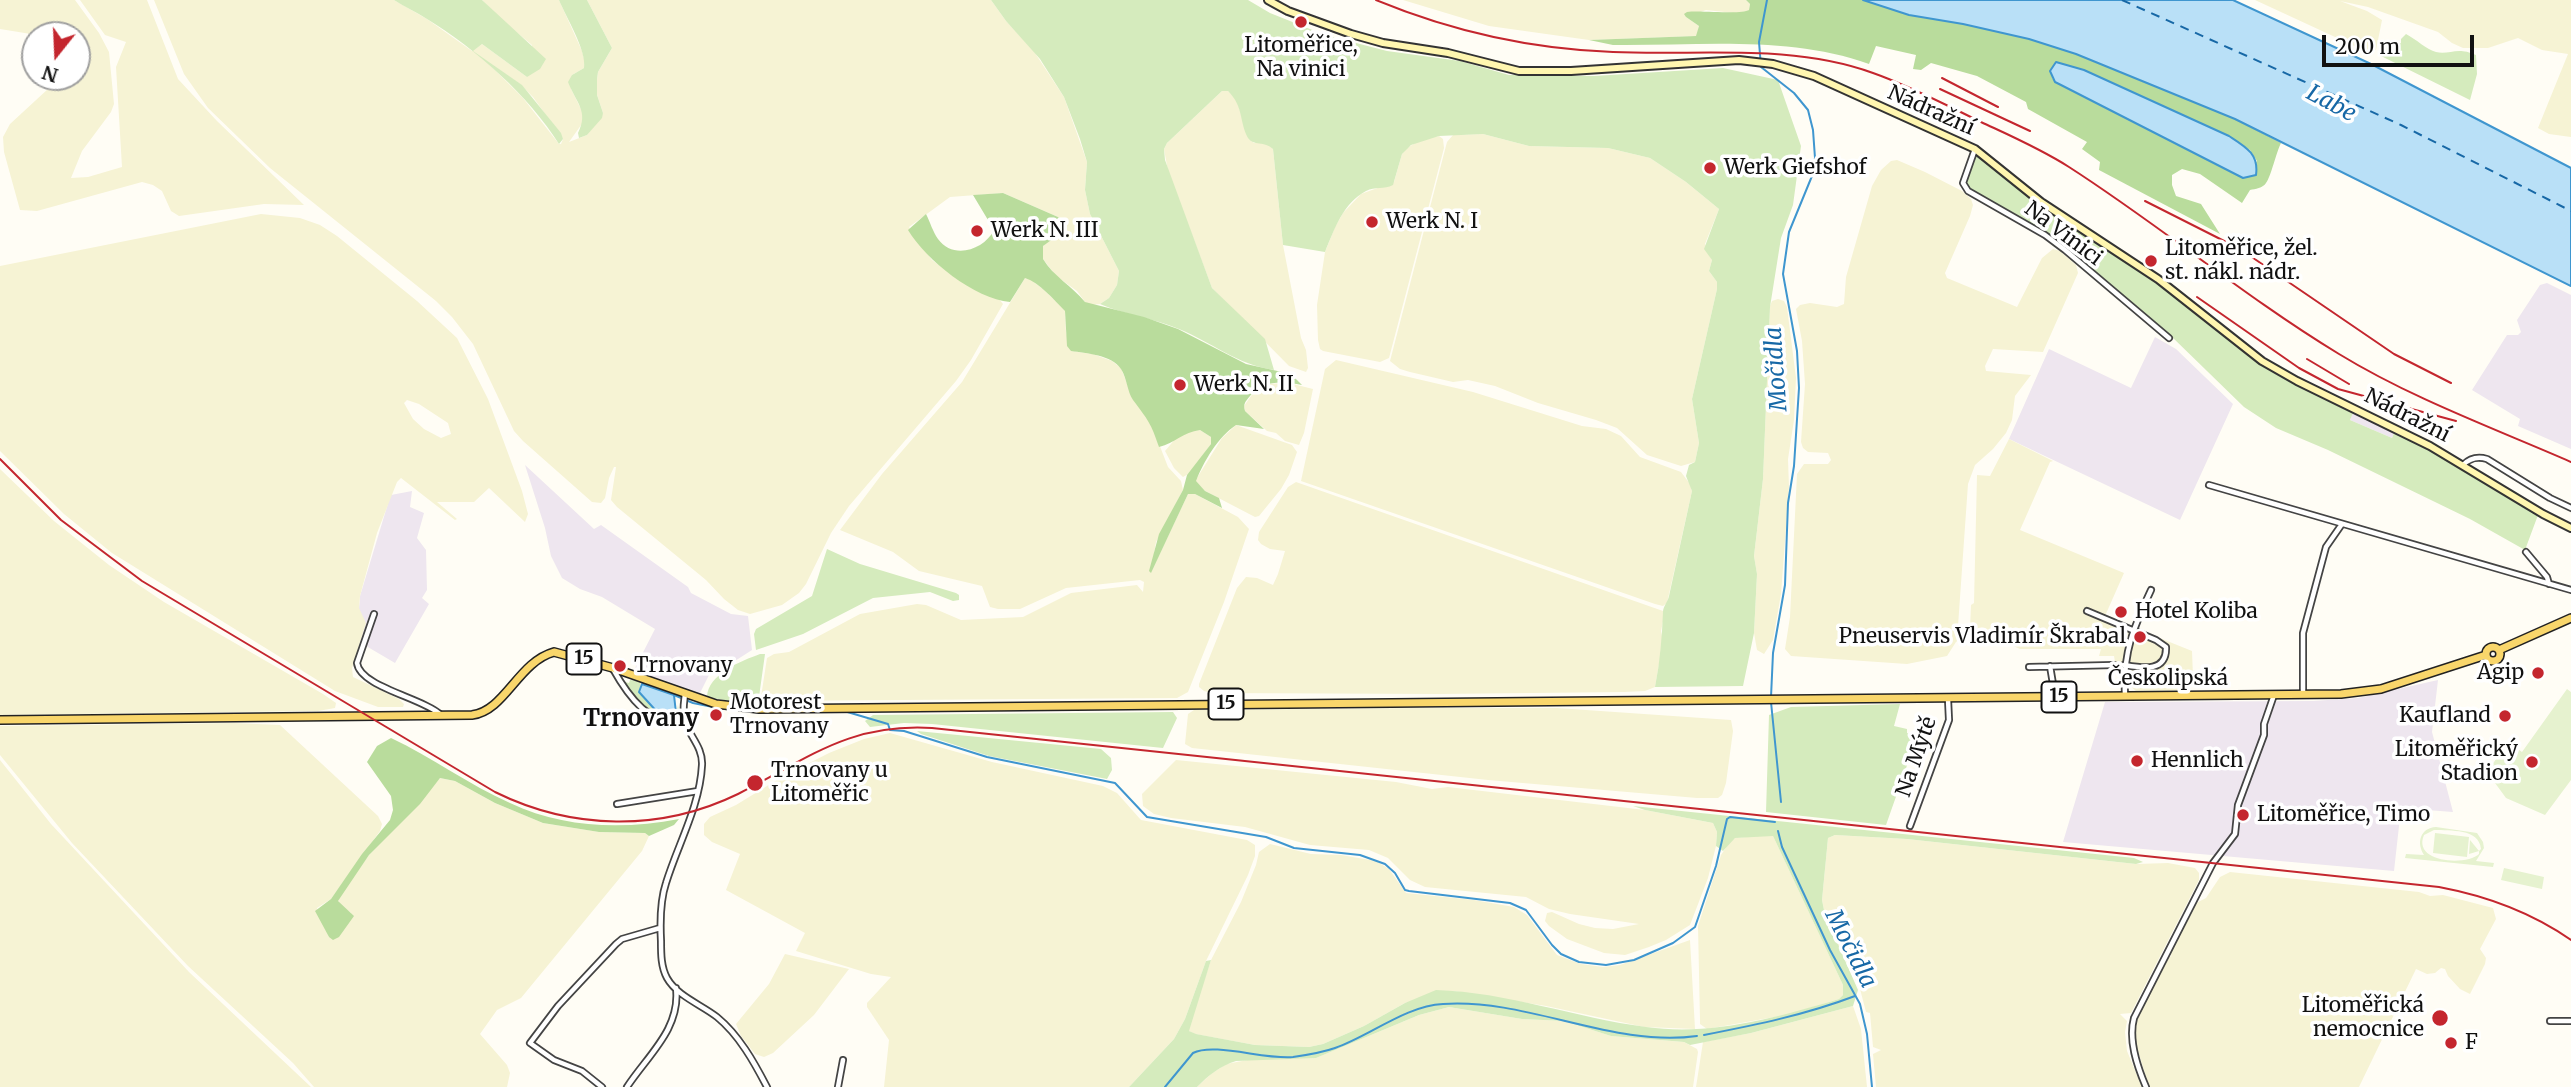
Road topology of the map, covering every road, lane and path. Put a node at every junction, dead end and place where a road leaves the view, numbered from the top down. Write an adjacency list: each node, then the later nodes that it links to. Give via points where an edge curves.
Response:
1 (1268, 0): 2 (main road, Nádražní, via 1351,34 1519,71 1716,60 1764,62 1807,73)
2 (1975, 149): 3 (street, Na Vinici, via 1963,183 1968,191 2045,235); 4 (main road, Nádražní, via 2041,202 2158,279 2262,361)
3 (2169, 338)
4 (2463, 465): 6 (street, via 2468,460 2487,459); 8 (main road, Nádražní)
5 (2209, 485): 7 (street)
6 (2571, 508)
7 (2342, 524): 10 (street); 24 (street, via 2326,547 2303,632)
8 (2571, 528)
9 (2526, 552): 10 (street)
10 (2549, 584): 12 (street)
11 (2151, 590): 16 (street)
12 (2571, 590)
13 (2087, 611): 16 (street)
14 (374, 614): 28 (street, via 357,663 361,675 434,708)
15 (2571, 618): 24 (main road, Českolipská / 15, via 2507,644 2494,660 2486,655 2368,692)
16 (2133, 629): 18 (street); 18 (street, via 2166,647 2166,656 2153,668)
17 (2114, 665): 19 (street)
18 (2124, 665): 25 (street)
19 (2050, 666): 20 (street); 26 (street)
20 (2029, 667)
21 (613, 668): 22 (main road, 15); 28 (main road, 15, via 561,653 548,654 517,678 486,712); 30 (street, via 645,712 667,723)
22 (685, 694): 27 (main road, Českolipská / 15, via 716,704 759,709); 30 (street)
23 (2274, 695): 24 (main road, Českolipská / 15); 25 (main road, Českolipská / 15); 43 (street, via 2238,805 2235,834 2213,863 2134,1018 2132,1044)
24 (2303, 695)
25 (2125, 696): 26 (main road, Českolipská / 15)
26 (2055, 697): 27 (main road, Českolipská / 15)
27 (1948, 698): 33 (street, Na Mýtě, via 1949,720)
28 (442, 716): 29 (main road, 15)
29 (0, 720)
30 (685, 723): 31 (street, via 701,756)
31 (698, 791): 32 (street); 34 (street, via 665,884)
32 (617, 804)
33 (1910, 826)
34 (660, 928): 35 (street, via 662,965); 39 (street, via 616,944 530,1043)
35 (676, 988): 40 (street, via 676,1008 668,1030); 41 (street, via 719,1018 757,1066)
36 (2550, 1021): 37 (street)
37 (2571, 1021)
38 (843, 1060): 42 (street)
39 (602, 1087)
40 (627, 1087)
41 (766, 1087)
42 (838, 1087)
43 (2147, 1087)

